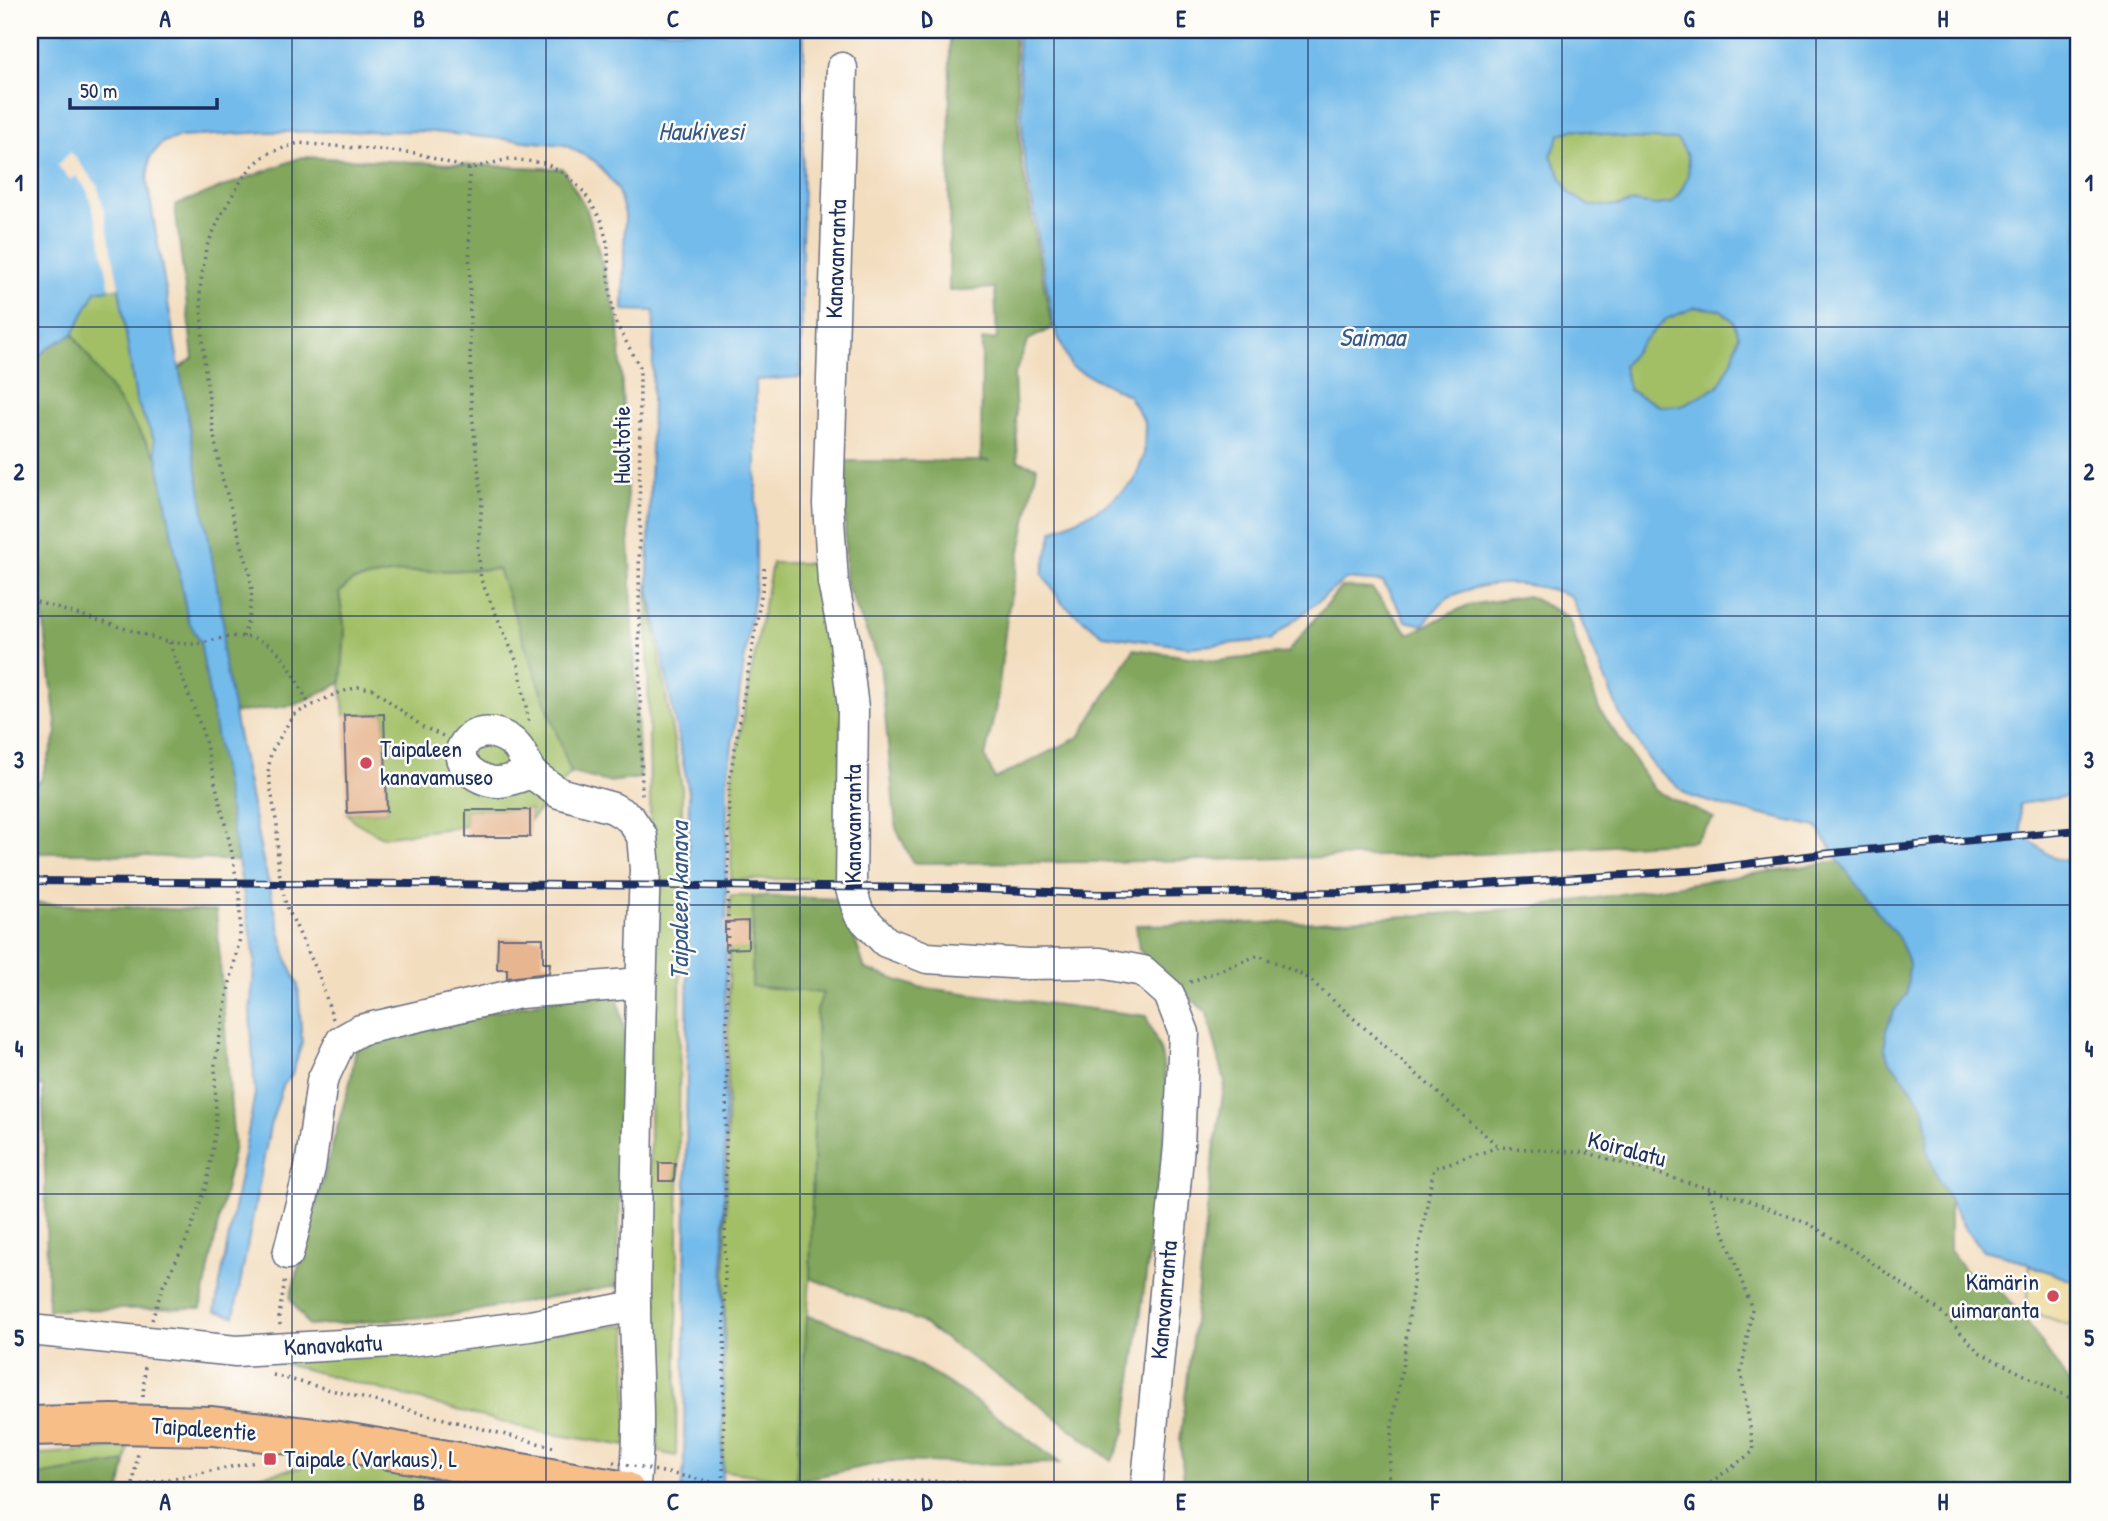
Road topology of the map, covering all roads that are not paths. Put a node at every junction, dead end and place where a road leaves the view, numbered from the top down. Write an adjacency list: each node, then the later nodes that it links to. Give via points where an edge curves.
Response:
1 (842, 68): 9 (street, Kanavanranta, via 828,504 833,582 853,708 851,888 859,914 886,942 927,958 1100,963 1143,971 1170,994 1184,1033 1179,1146)
2 (531, 774): 2 (street, via 496,782 483,778 464,764 460,756 463,746 486,731 497,735 511,741); 3 (street, via 558,793 613,808 630,818 642,836)
3 (641, 983): 4 (street, via 520,993 360,1030 341,1041 322,1081 310,1168); 5 (street)
4 (288, 1254)
5 (635, 1306): 6 (street, Kanavakatu, via 530,1326 409,1341 236,1351 147,1352); 8 (street, via 639,1451)
6 (30, 1329)
7 (30, 1426): 8 (highway, Taipaleentie, via 212,1426)
8 (618, 1479)
9 (1146, 1491)

